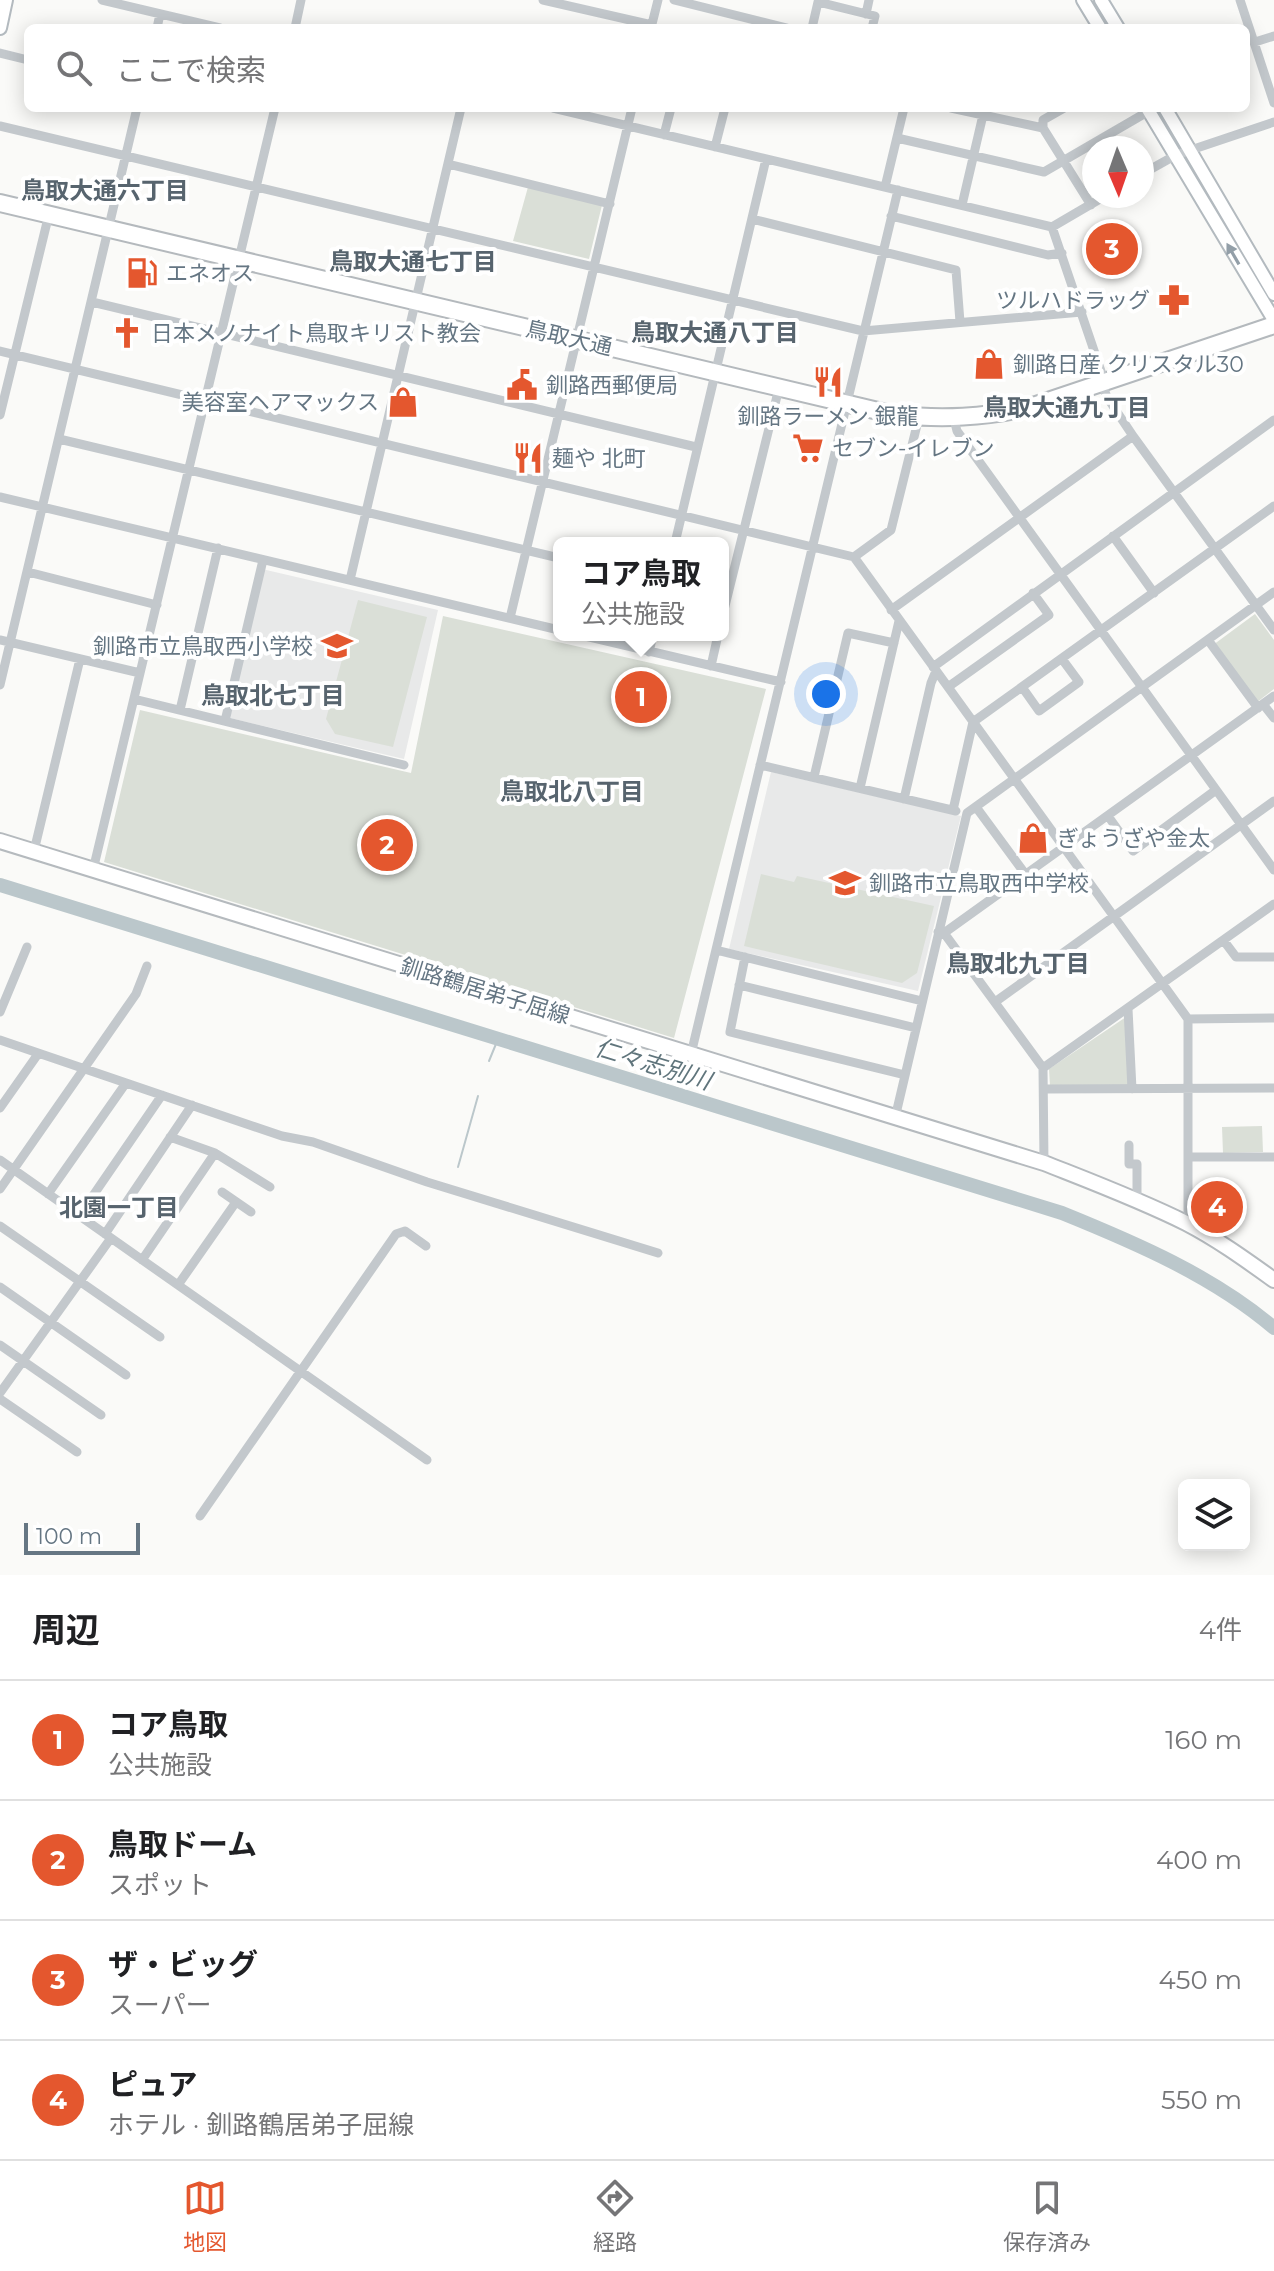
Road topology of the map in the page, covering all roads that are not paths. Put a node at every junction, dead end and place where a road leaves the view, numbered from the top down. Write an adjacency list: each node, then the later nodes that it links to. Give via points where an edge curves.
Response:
1 (6, 0): 24 (main road)
2 (102, 0): 11 (street)
3 (301, 0): 15 (street)
4 (543, 0): 16 (street)
5 (658, 0): 17 (street)
6 (674, 0): 18 (street)
7 (869, 0): 12 (street)
8 (1083, 0): 21 (main road)
9 (1101, 0): 22 (main road)
10 (1240, 0): 23 (street)
11 (160, 14): 13 (street); 14 (street)
12 (866, 14): 19 (street, via 818,2); 20 (street, via 875,16)
13 (158, 24)
14 (203, 24)
15 (296, 24)
16 (639, 24)
17 (652, 24)
18 (771, 24)
19 (813, 24)
20 (873, 24)
21 (1098, 24)
22 (1116, 24)
23 (1249, 24)
24 (0, 28)
25 (1250, 28): 27 (street)
26 (1274, 36): 27 (street)
27 (1255, 42): 30 (street)
28 (0, 53): 29 (street)
29 (24, 59)
30 (1274, 103)
31 (136, 112): 55 (street)
32 (274, 112): 60 (street)
33 (460, 112): 58 (street)
34 (570, 112): 47 (street)
35 (631, 112): 47 (street)
36 (670, 112): 49 (street)
37 (724, 112): 51 (street)
38 (903, 112): 50 (street)
39 (969, 112): 44 (street)
40 (1057, 112): 48 (street, via 1043,120)
41 (1145, 112): 57 (street)
42 (1149, 112): 53 (main road)
43 (1167, 112): 52 (main road)
44 (983, 115): 48 (street); 54 (street)
45 (1274, 122): 52 (street)
46 (0, 126): 55 (street)
47 (628, 126): 49 (street); 65 (street)
48 (1043, 128): 57 (street)
49 (664, 135): 51 (street)
50 (897, 138): 54 (street); 61 (street)
51 (715, 147): 56 (street)
52 (1189, 150): 53 (street); 78 (main road)
53 (1176, 155): 59 (street); 84 (main road, one-way to 53)
54 (974, 156): 57 (street, via 1044,172); 66 (street)
55 (126, 157): 60 (street); 72 (street)
56 (766, 159): 61 (street); 70 (street)
57 (1063, 161): 63 (street)
58 (448, 164): 65 (street); 73 (street)
59 (1154, 167)
60 (256, 187): 73 (street); 76 (street)
61 (885, 187): 62 (street)
62 (898, 190): 66 (street); 69 (street)
63 (1082, 191)
64 (0, 203): 68 (highway, 鳥取大通)
65 (610, 204): 77 (street)
66 (962, 205): 71 (street)
67 (1086, 208): 71 (street)
68 (49, 214): 72 (highway, 鳥取大通); 89 (street)
69 (891, 216): 74 (street); 75 (street, via 1048,255)
70 (752, 219): 74 (street); 79 (street)
71 (1052, 227): 75 (street)
72 (110, 229): 76 (highway, 鳥取大通); 80 (street)
73 (433, 229): 77 (street); 81 (street)
74 (882, 252): 83 (street, via 956,270); 85 (street)
75 (1062, 253): 82 (street)
76 (239, 260): 81 (highway, 鳥取大通); 86 (street)
77 (594, 266): 79 (street); 87 (street)
78 (1274, 294)
79 (733, 301): 85 (street); 91 (street)
80 (92, 302): 86 (street); 90 (street)
81 (416, 302): 87 (highway, 鳥取大通); 92 (street)
82 (1082, 312): 83 (street); 93 (street)
83 (960, 322): 85 (street)
84 (1274, 322): 93 (highway, 鳥取大通)
85 (863, 331): 96 (street)
86 (222, 333): 92 (street); 95 (street)
87 (577, 339): 91 (highway, 鳥取大通); 97 (street)
88 (0, 351): 89 (street)
89 (15, 355): 90 (street); 98 (street)
90 (75, 371): 95 (street); 103 (street)
91 (716, 374): 94 (highway, 鳥取大通); 105 (street)
92 (398, 377): 97 (street); 104 (street)
93 (1104, 384): 100 (highway, 鳥取大通, via 1004,413); 102 (street)
94 (779, 388): 96 (highway, 鳥取大通); 115 (street)
95 (206, 402): 104 (street); 106 (street)
96 (845, 403): 99 (highway, 鳥取大通); 119 (street)
97 (559, 414): 105 (street); 107 (street)
98 (0, 415)
99 (919, 417): 100 (highway, 鳥取大通); 124 (street, via 891,530)
100 (954, 419): 114 (street, via 957,431)
101 (1274, 420): 108 (street)
102 (1133, 436): 108 (street); 114 (street)
103 (59, 439): 106 (street); 111 (street)
104 (382, 444): 107 (street); 112 (street)
105 (696, 447): 113 (street)
106 (190, 471): 112 (street); 117 (street)
107 (543, 483): 113 (street); 122 (street)
108 (1174, 493): 116 (street); 121 (street)
109 (0, 497): 111 (street)
110 (1274, 506): 121 (street)
111 (43, 507): 117 (street); 126 (street)
112 (366, 512): 122 (street); 128 (street)
113 (682, 516): 115 (street); 118 (street)
114 (1019, 518): 127 (street); 135 (street)
115 (743, 530): 119 (street); 129 (street)
116 (1113, 536): 127 (street); 132 (street)
117 (173, 537): 120 (street); 133 (street)
118 (677, 537)
119 (811, 547): 124 (street); 153 (street)
120 (218, 548): 125 (street); 161 (street)
121 (1214, 548): 132 (street); 134 (street)
122 (527, 550): 123 (street); 136 (street)
123 (553, 556)
124 (854, 557): 135 (street)
125 (263, 560): 128 (street); 163 (street)
126 (28, 572): 133 (street); 142 (street)
127 (1061, 574): 131 (street); 140 (street)
128 (350, 580): 136 (street)
129 (729, 589)
130 (1274, 592): 134 (street)
131 (1033, 593): 151 (street); 155 (street, via 1049,615)
132 (1154, 593): 140 (street)
133 (157, 605): 152 (street)
134 (1256, 605): 139 (street); 141 (street)
135 (891, 610): 137 (street)
136 (510, 618): 138 (street)
137 (899, 621): 146 (street); 151 (street)
138 (553, 629)
139 (1274, 630)
140 (1101, 631): 149 (street); 157 (street)
141 (1208, 640): 157 (street); 160 (street)
142 (5, 641): 148 (street); 154 (street)
143 (605, 641): 147 (street)
144 (652, 641): 147 (street)
145 (717, 641): 150 (street)
146 (894, 643): 168 (street, via 848,633); 170 (street)
147 (649, 652): 150 (street)
148 (80, 659): 152 (street); 180 (street)
149 (1062, 659): 156 (street); 156 (street, via 1079,682 1039,711)
150 (711, 666): 153 (street)
151 (935, 669): 155 (street); 172 (street)
152 (140, 673): 159 (street)
153 (781, 682): 167 (street)
154 (0, 685)
155 (948, 687): 164 (street)
156 (1022, 687): 164 (street)
157 (1142, 687): 165 (street); 169 (street)
158 (1274, 696): 160 (street)
159 (134, 699): 161 (street); 181 (street)
160 (1260, 706): 162 (street); 165 (street)
161 (180, 710): 163 (street)
162 (1274, 718)
163 (225, 721): 166 (street)
164 (973, 722): 169 (street); 174 (street)
165 (1191, 756): 171 (street); 176 (street)
166 (404, 765)
167 (760, 765): 168 (street); 189 (street)
168 (814, 777): 170 (street)
169 (1015, 779): 175 (street); 179 (street)
170 (860, 788): 172 (street)
171 (1216, 790): 176 (street, via 1133,851); 177 (street)
172 (904, 799): 174 (street)
173 (1274, 801): 177 (street)
174 (953, 810): 175 (street)
175 (971, 810): 183 (street); 186 (street)
176 (1108, 816): 179 (street)
177 (1242, 825): 182 (street); 185 (street)
178 (0, 841): 180 (main road, 釧路鶴居弟子屈線)
179 (1063, 847): 183 (street); 185 (street)
180 (34, 851): 181 (main road, 釧路鶴居弟子屈線)
181 (93, 870): 204 (main road, 釧路鶴居弟子屈線)
182 (1274, 870)
183 (1026, 875): 186 (street)
184 (1274, 904): 187 (street)
185 (1113, 916): 193 (street); 196 (street)
186 (940, 933): 195 (street); 196 (street)
187 (1224, 941): 191 (street, via 1236,957); 193 (street)
188 (27, 947): 198 (street)
189 (716, 950): 190 (street); 204 (street)
190 (745, 957): 194 (street); 195 (street)
191 (1274, 957)
192 (147, 966): 206 (street, via 136,994)
193 (1163, 984): 197 (street); 200 (street)
194 (739, 985): 201 (street); 207 (street, via 730,1032)
195 (922, 1001): 201 (street)
196 (995, 1002): 205 (street)
197 (1128, 1009): 205 (street); 211 (street)
198 (0, 1012)
199 (1274, 1018): 200 (street)
200 (1188, 1019): 212 (street)
201 (916, 1028): 207 (street)
202 (0, 1040): 203 (street)
203 (38, 1054): 206 (street); 215 (street)
204 (691, 1054): 216 (main road, 釧路鶴居弟子屈線)
205 (1043, 1068): 210 (street)
206 (85, 1069): 208 (street); 224 (street)
207 (905, 1075): 216 (street)
208 (126, 1083): 213 (street); 228 (street)
209 (1274, 1088): 212 (street)
210 (1045, 1089): 211 (street); 223 (street)
211 (1132, 1089): 212 (street)
212 (1188, 1089): 220 (street)
213 (162, 1095): 214 (street); 232 (street)
214 (192, 1105): 217 (street); 237 (street)
215 (0, 1108)
216 (895, 1118): 223 (main road, 釧路鶴居弟子屈線)
217 (170, 1137): 219 (street); 235 (street)
218 (1129, 1145): 229 (street, via 1129,1164 1137,1164)
219 (215, 1153): 225 (street); 238 (street)
220 (1188, 1157): 221 (street); 233 (street)
221 (1274, 1157)
222 (0, 1160): 224 (street)
223 (1044, 1163): 229 (main road, 釧路鶴居弟子屈線)
224 (13, 1170): 226 (street); 228 (street)
225 (270, 1187)
226 (0, 1189)
227 (222, 1192): 230 (street)
228 (48, 1194): 232 (street)
229 (1137, 1200): 233 (main road, 釧路鶴居弟子屈線)
230 (236, 1202): 231 (street); 241 (street)
231 (251, 1212)
232 (79, 1216): 235 (street)
233 (1188, 1224): 239 (main road, 釧路鶴居弟子屈線)
234 (0, 1226): 240 (street)
235 (108, 1236): 238 (street); 240 (street)
236 (426, 1246): 247 (street, via 405,1231 396,1234)
237 (658, 1253)
238 (142, 1260): 241 (street)
239 (1274, 1280)
240 (81, 1282): 243 (street); 244 (street)
241 (178, 1285): 247 (street)
242 (0, 1287): 243 (street)
243 (51, 1322): 246 (street); 248 (street)
244 (160, 1337)
245 (0, 1345): 246 (street)
246 (23, 1361): 249 (street); 251 (street)
247 (300, 1371): 253 (street); 254 (street)
248 (126, 1375)
249 (0, 1393)
250 (0, 1399): 252 (street)
251 (101, 1415)
252 (77, 1452)
253 (427, 1460)
254 (200, 1516)

